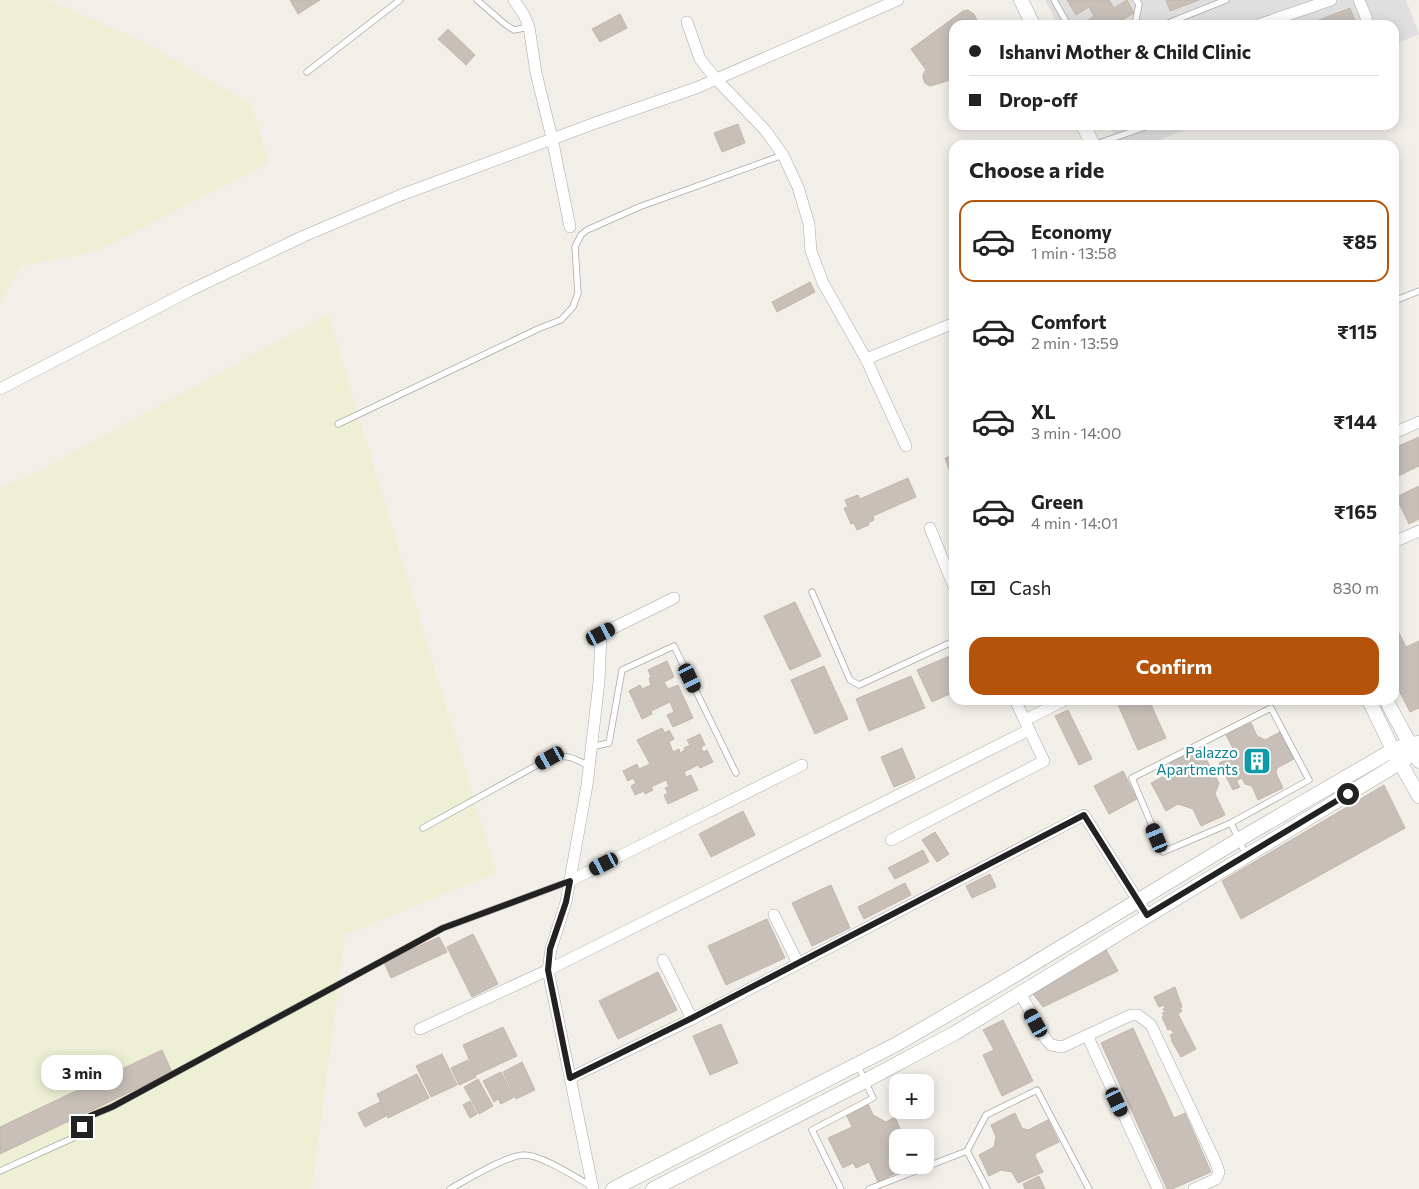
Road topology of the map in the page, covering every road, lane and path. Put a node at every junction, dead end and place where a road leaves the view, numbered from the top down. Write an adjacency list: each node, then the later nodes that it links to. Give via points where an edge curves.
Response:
1 (400, 0): 19 (lane)
2 (477, 0): 18 (lane, via 514,30)
3 (514, 0): 18 (street)
4 (898, 0): 20 (street)
5 (1021, 0): 11 (street)
6 (1054, 0): 12 (lane)
7 (1136, 0): 13 (lane, via 1139,4)
8 (1226, 0): 14 (lane)
9 (1331, 0): 15 (street)
10 (1360, 0): 16 (street)
11 (1031, 20)
12 (1065, 20)
13 (1136, 20)
14 (1176, 20)
15 (1273, 20)
16 (1366, 20)
17 (687, 22): 20 (street, via 700,58)
18 (529, 27): 22 (street)
19 (307, 72)
20 (716, 79): 22 (street); 24 (street, via 765,130)
21 (1137, 130): 23 (lane)
22 (552, 138): 25 (street); 30 (street, via 304,236 191,290)
23 (1108, 140)
24 (782, 155): 29 (street, via 798,187 811,251 823,283); 32 (lane, via 640,207 588,230 574,247 578,293 573,307 561,320)
25 (570, 227)
26 (1419, 291): 27 (lane)
27 (1399, 299)
28 (949, 325): 29 (street)
29 (866, 359): 34 (street)
30 (0, 389)
31 (1419, 422): 33 (street)
32 (338, 424)
33 (1399, 431)
34 (906, 446)
35 (930, 528): 38 (street)
36 (1419, 531): 37 (street)
37 (1399, 540)
38 (949, 575)
39 (812, 592): 41 (lane, via 850,680 859,685)
40 (674, 598): 47 (street, via 601,634)
41 (949, 643)
42 (1017, 705): 46 (street)
43 (1057, 705): 46 (street)
44 (1371, 705): 48 (street)
45 (1389, 705): 49 (street)
46 (1027, 725): 57 (street, via 1044,761); 66 (street)
47 (591, 747): 52 (street); 53 (lane, via 609,743 622,670 674,646)
48 (1392, 750): 49 (street); 50 (street); 58 (street)
49 (1416, 750): 50 (street)
50 (1400, 762): 54 (street); 59 (street)
51 (802, 765): 60 (street)
52 (589, 766): 56 (lane, via 568,756 550,758); 60 (street)
53 (736, 773)
54 (1419, 796)
55 (1230, 822): 55 (lane, via 1163,852 1132,778 1271,708 1309,780); 58 (lane)
56 (423, 828)
57 (891, 840)
58 (1238, 840): 59 (lane); 61 (street)
59 (1246, 855): 63 (street)
60 (570, 881): 66 (street, via 550,949); 75 (lane, via 443,928 90,1116 73,1138)
61 (1138, 900): 63 (street); 65 (street, via 1084,815); 71 (street, via 898,1044)
62 (774, 915): 65 (street)
63 (1147, 915): 67 (street)
64 (663, 960): 68 (street)
65 (798, 963): 68 (street)
66 (548, 970): 69 (street); 72 (street)
67 (1020, 993): 70 (street, via 1051,1045 1062,1047); 73 (street)
68 (692, 1018): 72 (street)
69 (420, 1030)
70 (1087, 1035): 84 (street); 85 (street, via 1131,1015 1138,1015 1151,1025 1218,1172 1216,1179)
71 (857, 1064): 73 (lane); 78 (street)
72 (570, 1078): 76 (street)
73 (865, 1081): 79 (street); 80 (lane, via 873,1098 812,1130)
74 (967, 1151): 81 (lane); 82 (lane); 83 (lane, via 986,1115 1037,1090)
75 (0, 1171)
76 (593, 1188): 77 (lane, via 545,1161 524,1155 501,1162)
77 (450, 1189)
78 (613, 1189)
79 (654, 1189)
80 (841, 1189)
81 (870, 1189)
82 (986, 1189)
83 (1090, 1189)
84 (1158, 1189)
85 (1194, 1189)

